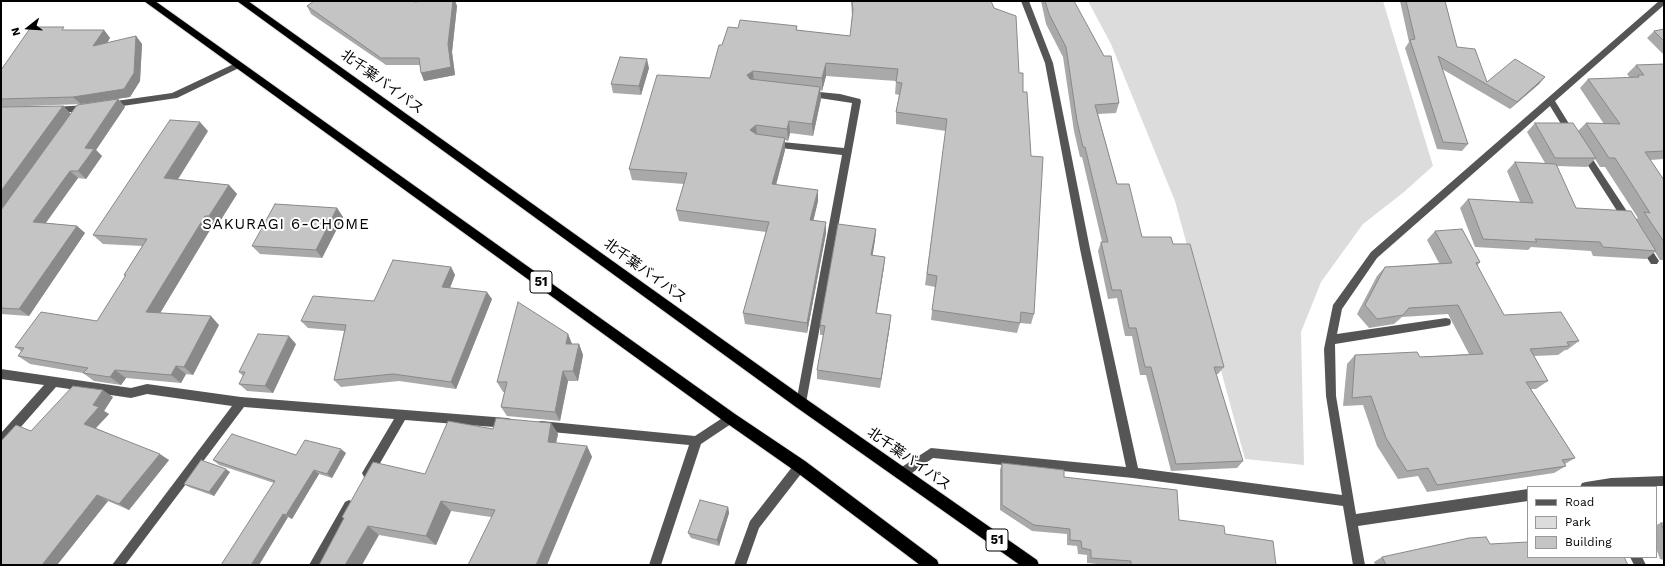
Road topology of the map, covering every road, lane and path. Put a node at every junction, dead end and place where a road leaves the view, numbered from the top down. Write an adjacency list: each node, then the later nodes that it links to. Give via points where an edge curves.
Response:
1 (149, 1): 5 (highway, 51)
2 (242, 1): 19 (highway, 北千葉バイパス / 51)
3 (1025, 1): 27 (street, via 1049,63 1085,250)
4 (1664, 1): 7 (street)
5 (238, 65): 8 (street, via 174,96); 21 (highway, 51)
6 (801, 93): 12 (street, via 857,101)
7 (1551, 101): 13 (street); 15 (street, via 1374,255 1337,308)
8 (81, 108): 9 (street); 10 (street)
9 (45, 110)
10 (72, 121)
11 (765, 143): 12 (street)
12 (848, 152): 19 (street)
13 (1654, 261)
14 (1446, 322): 15 (street)
15 (1330, 340): 34 (street, via 1331,396)
16 (1, 374): 17 (street)
17 (53, 382): 18 (street, via 131,393 147,389); 24 (street)
18 (241, 402): 20 (street); 36 (street)
19 (801, 403): 28 (highway, 北千葉バイパス / 51)
20 (402, 415): 22 (street); 30 (street)
21 (730, 418): 25 (street); 26 (highway, 51)
22 (516, 424)
23 (531, 425): 25 (street)
24 (1, 441)
25 (696, 441): 38 (street)
26 (800, 466): 39 (street, via 754,525); 40 (highway, 51)
27 (1133, 473): 28 (street, via 931,453); 34 (street)
28 (901, 474): 41 (highway, 北千葉バイパス / 51)
29 (1664, 481): 31 (street)
30 (362, 483)
31 (1603, 486)
32 (1527, 495): 35 (street)
33 (355, 497): 37 (street)
34 (1348, 501): 35 (street)
35 (1351, 521): 42 (street)
36 (118, 565)
37 (315, 565)
38 (655, 565)
39 (740, 565)
40 (932, 565)
41 (1032, 565)
42 (1359, 565)

